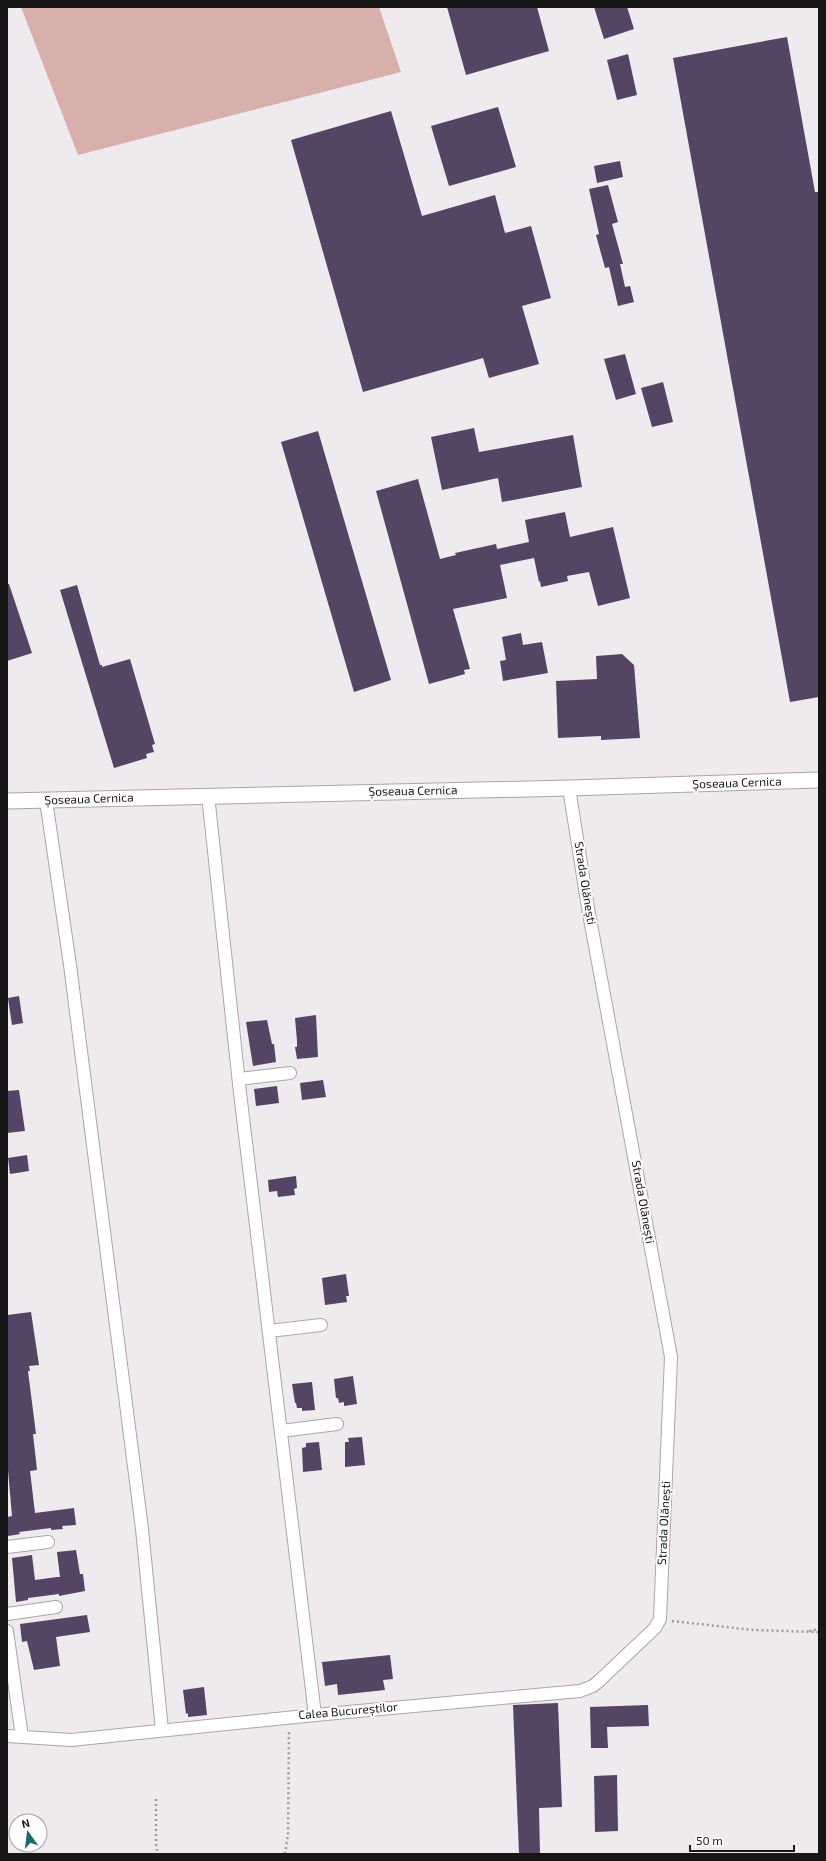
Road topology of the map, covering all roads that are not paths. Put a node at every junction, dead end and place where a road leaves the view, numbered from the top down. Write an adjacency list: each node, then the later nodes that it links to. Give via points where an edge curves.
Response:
1 (819, 780): 2 (street, Șoseaua Cernica)
2 (569, 788): 3 (street, Șoseaua Cernica); 16 (street, Strada Olănești, via 588,908 671,1357)
3 (208, 795): 4 (street, Șoseaua Cernica); 7 (street)
4 (46, 800): 5 (street, Șoseaua Cernica); 19 (street, via 70,965 142,1529)
5 (7, 801)
6 (290, 1073): 7 (street)
7 (239, 1079): 9 (street)
8 (321, 1325): 9 (street)
9 (269, 1331): 11 (street)
10 (337, 1424): 11 (street)
11 (281, 1431): 18 (street)
12 (48, 1542): 13 (street)
13 (7, 1547)
14 (56, 1607): 15 (street)
15 (7, 1614)
16 (660, 1619): 18 (street, Calea Bucureștilor, via 654,1628 599,1681 580,1690)
17 (7, 1631): 21 (street)
18 (315, 1714): 19 (street, Calea Bucureștilor)
19 (162, 1730): 21 (street, Calea Bucureștilor, via 71,1740)
20 (7, 1736): 21 (street, Calea Bucureștilor)
21 (22, 1738)

